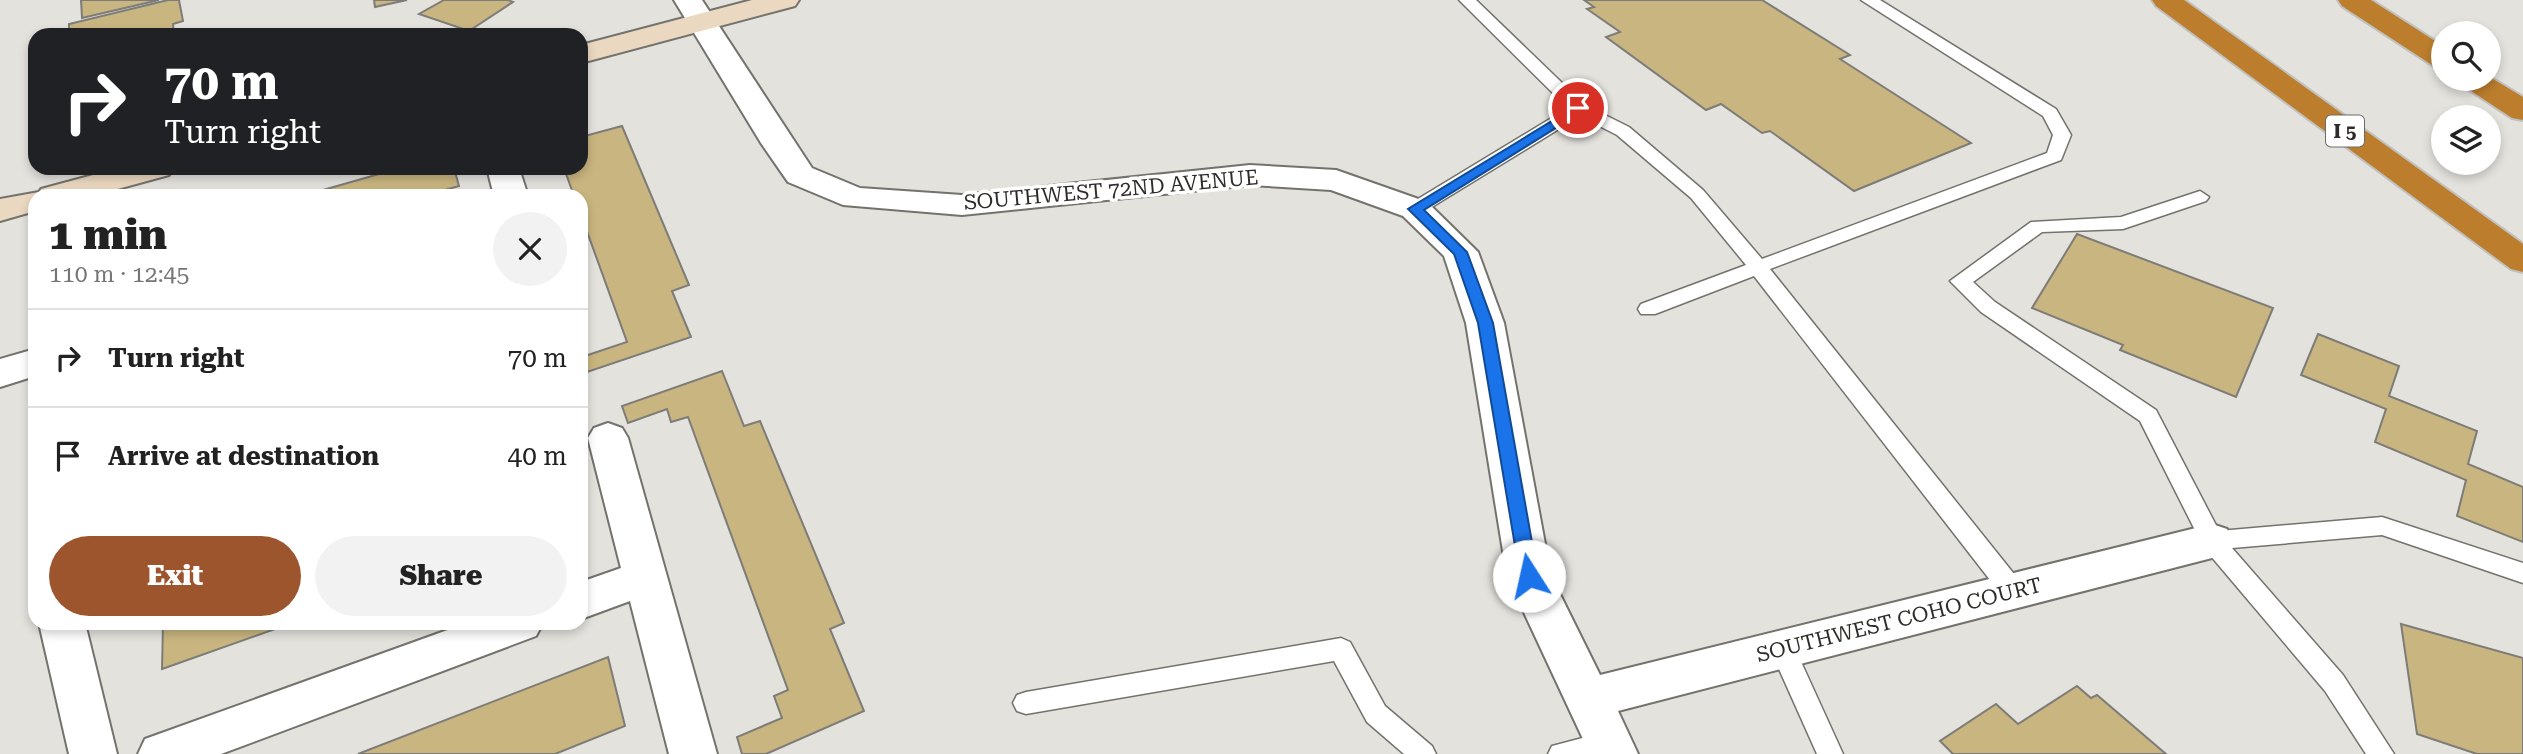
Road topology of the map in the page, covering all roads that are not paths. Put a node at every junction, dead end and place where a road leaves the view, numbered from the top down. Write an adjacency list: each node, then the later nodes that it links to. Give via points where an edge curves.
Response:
1 (785, 0): 6 (main road)
2 (1468, 0): 10 (lane)
3 (1869, 0): 19 (lane, via 2050,113 2062,135 2055,156)
4 (2166, 0): 18 (highway, I 5)
5 (2352, 0): 8 (highway)
6 (695, 11): 7 (main road); 16 (street, SOUTHWEST 72ND AVENUE, via 800,174 855,198 962,205 1250,175 1336,180)
7 (588, 51)
8 (2431, 51)
9 (2492, 91): 11 (highway)
10 (1578, 108): 16 (lane); 19 (lane, via 1623,131 1698,194)
11 (2523, 111)
12 (131, 175): 13 (main road)
13 (80, 189)
14 (2200, 197): 24 (lane, via 2123,223 2038,226 1960,281 1988,307 2148,416)
15 (28, 203): 17 (main road)
16 (1415, 209): 32 (street, SOUTHWEST 72ND AVENUE, via 1460,252 1485,323 1529,576)
17 (0, 210)
18 (2523, 261)
19 (1758, 267): 20 (lane); 27 (lane)
20 (1648, 309)
21 (28, 364): 22 (street)
22 (0, 373)
23 (608, 438): 26 (street)
24 (2212, 541): 25 (lane, via 2382,526); 27 (street, SOUTHWEST COHO COURT); 41 (lane, via 2334,683)
25 (2523, 573)
26 (645, 577): 28 (street); 37 (street)
27 (2013, 592): 31 (street, SOUTHWEST COHO COURT)
28 (588, 598)
29 (64, 630): 35 (street)
30 (501, 630): 36 (street)
31 (1783, 649): 32 (street, SOUTHWEST COHO COURT); 40 (lane)
32 (1586, 699): 34 (street, SOUTHWEST 72ND AVENUE)
33 (1026, 703): 38 (lane, via 1341,649 1376,714)
34 (1611, 749): 39 (lane)
35 (93, 754)
36 (162, 754)
37 (693, 754)
38 (1423, 754)
39 (1561, 754)
40 (1830, 754)
41 (2381, 754)

